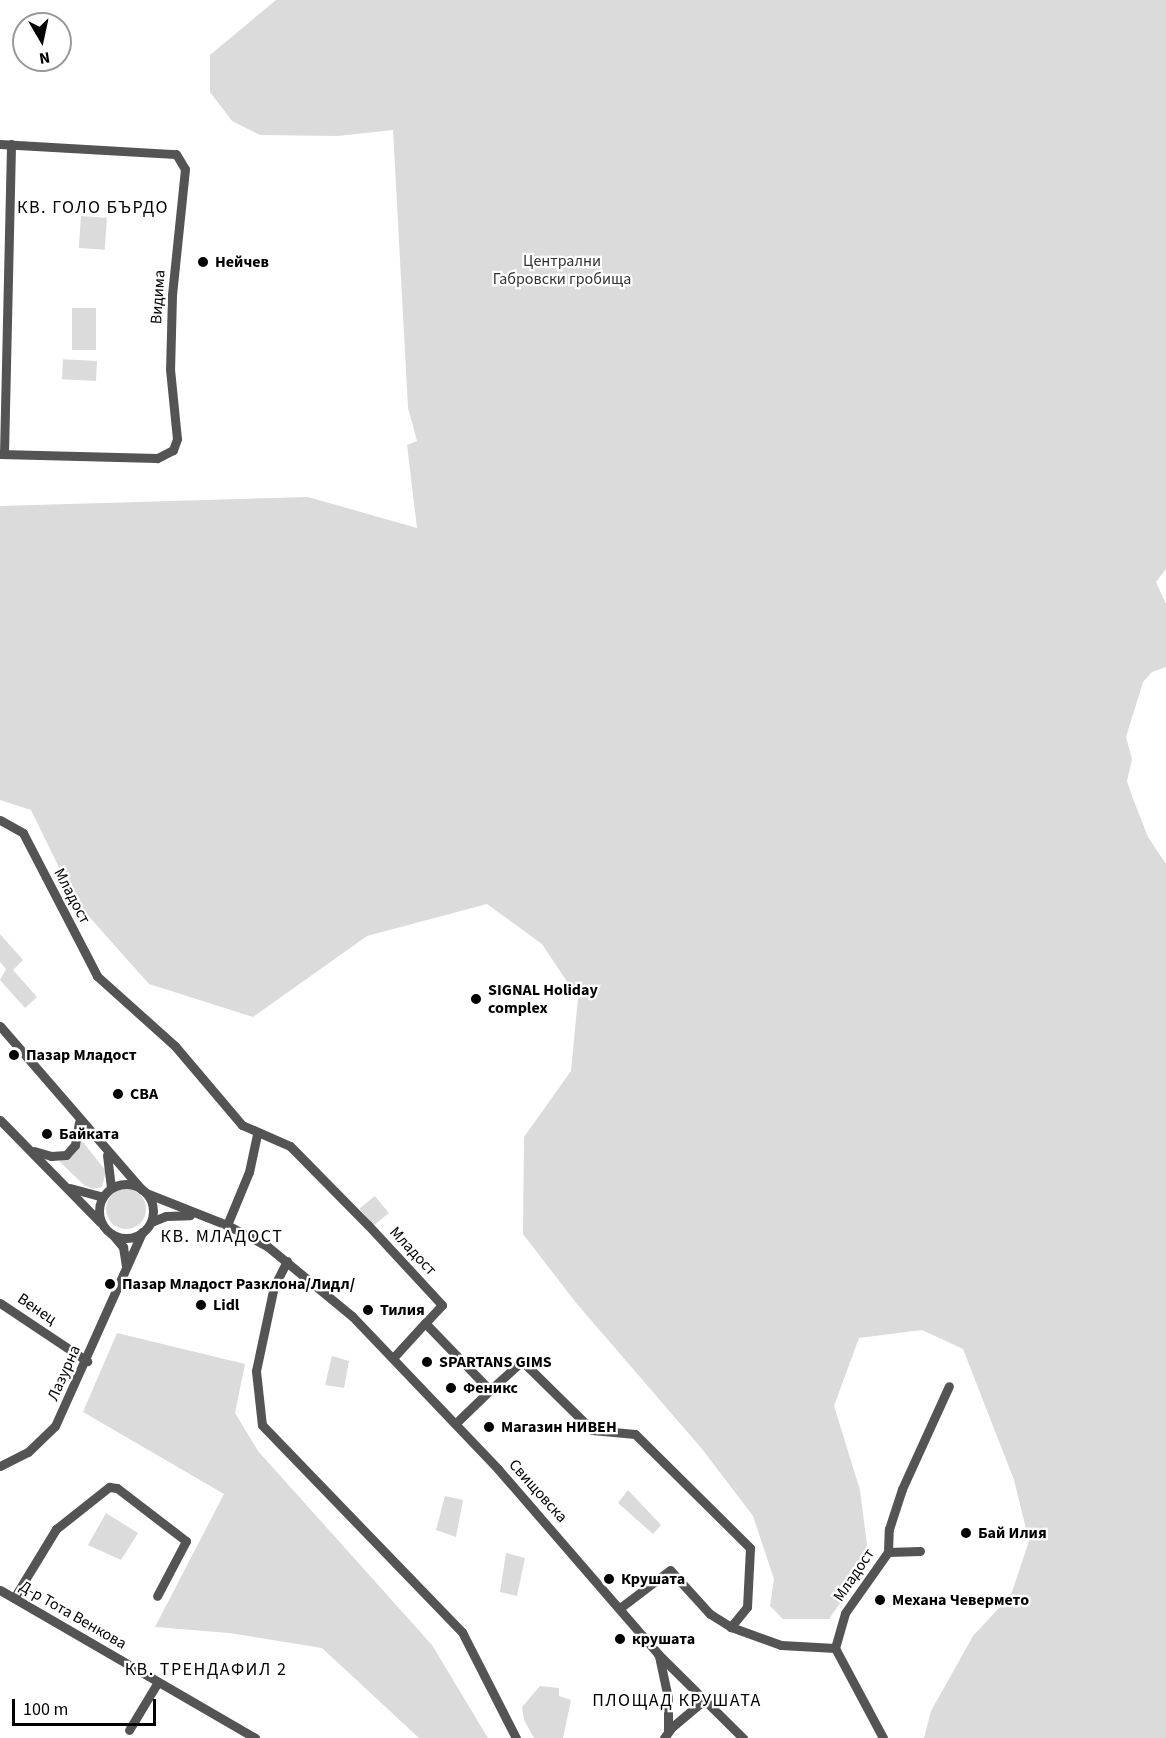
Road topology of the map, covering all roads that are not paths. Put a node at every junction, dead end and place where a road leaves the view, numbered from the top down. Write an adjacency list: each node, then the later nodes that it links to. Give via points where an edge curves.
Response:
1 (0, 144): 2 (street, Видима)
2 (11, 144): 3 (street); 3 (street, Видима, via 176,154 185,169 172,295 170,369 177,439 173,450 156,458)
3 (2, 454)
4 (0, 820): 8 (street, Младост, via 23,833 97,976 176,1046 242,1125)
5 (0, 1026): 7 (street)
6 (0, 1120): 9 (street)
7 (79, 1122): 9 (street, via 75,1145 66,1155 51,1156); 10 (street)
8 (257, 1134): 17 (street, via 249,1172); 23 (street, Младост, via 290,1146 442,1305)
9 (29, 1149): 11 (street)
10 (105, 1150): 12 (street, via 111,1167); 13 (street)
11 (68, 1187): 14 (street); 18 (street)
12 (111, 1188): 13 (street, via 127,1184); 14 (street)
13 (144, 1191): 15 (street, Свищовска); 16 (street, via 152,1205)
14 (103, 1197): 18 (street, via 99,1210)
15 (195, 1215): 16 (street, Свищовска, via 166,1216); 17 (street, Свищовска)
16 (150, 1222): 19 (street)
17 (227, 1225): 20 (street, Свищовска)
18 (109, 1231): 19 (street, via 127,1238); 21 (street, via 123,1246)
19 (142, 1232): 21 (street, Лазурна)
20 (287, 1261): 24 (street, Свищовска); 44 (street, via 274,1286 256,1371 262,1425 462,1632)
21 (126, 1268): 25 (street, Лазурна)
22 (0, 1303): 25 (street, Венец)
23 (425, 1323): 24 (street); 27 (street)
24 (393, 1358): 28 (street, Свищовска)
25 (87, 1361): 29 (street, Лазурна, via 55,1426 28,1452)
26 (949, 1386): 31 (street, Младост, via 902,1489 889,1529)
27 (490, 1390): 28 (street); 36 (street, via 522,1361 592,1430 635,1434 750,1548 747,1607)
28 (456, 1424): 35 (street, Свищовска)
29 (0, 1466)
30 (920, 1551): 31 (street)
31 (888, 1552): 37 (street, Младост, via 845,1613)
32 (0, 1590): 34 (street, Д-р Тота Венкова)
33 (157, 1596): 34 (street, via 186,1541 117,1488 109,1487 56,1528)
34 (14, 1598): 39 (street, Д-р Тота Венкова)
35 (621, 1608): 36 (street, via 669,1570 710,1614); 38 (street, Свищовска)
36 (731, 1627): 37 (street, via 781,1645)
37 (835, 1648): 46 (street)
38 (658, 1654): 40 (street, Свищовска); 42 (street, via 668,1698)
39 (158, 1682): 41 (street); 43 (street, Д-р Тота Венкова)
40 (703, 1701): 42 (street); 45 (street, Свищовска)
41 (129, 1731)
42 (666, 1735)
43 (255, 1738)
44 (516, 1738)
45 (743, 1738)
46 (883, 1738)

